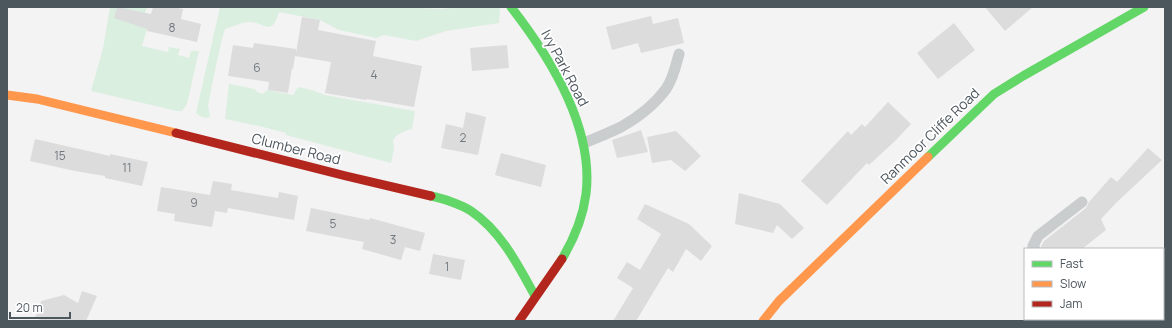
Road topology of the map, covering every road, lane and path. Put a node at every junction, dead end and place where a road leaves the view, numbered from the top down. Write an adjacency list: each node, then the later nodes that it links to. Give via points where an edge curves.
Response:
1 (511, 7): 5 (street, Ivy Park Road, via 531,33 566,93)
2 (1144, 7): 10 (street, Ranmoor Cliffe Road, via 994,94 779,301)
3 (679, 54): 5 (lane, via 666,88 656,100 621,127)
4 (7, 95): 8 (street, Clumber Road, via 37,99 440,198 470,210 492,228 514,258)
5 (584, 143): 8 (street, Ivy Park Road, via 588,181 583,213 574,238)
6 (1082, 202): 7 (lane, via 1038,236)
7 (1034, 248)
8 (535, 296): 9 (street, Ivy Park Road)
9 (519, 321)
10 (763, 321)

